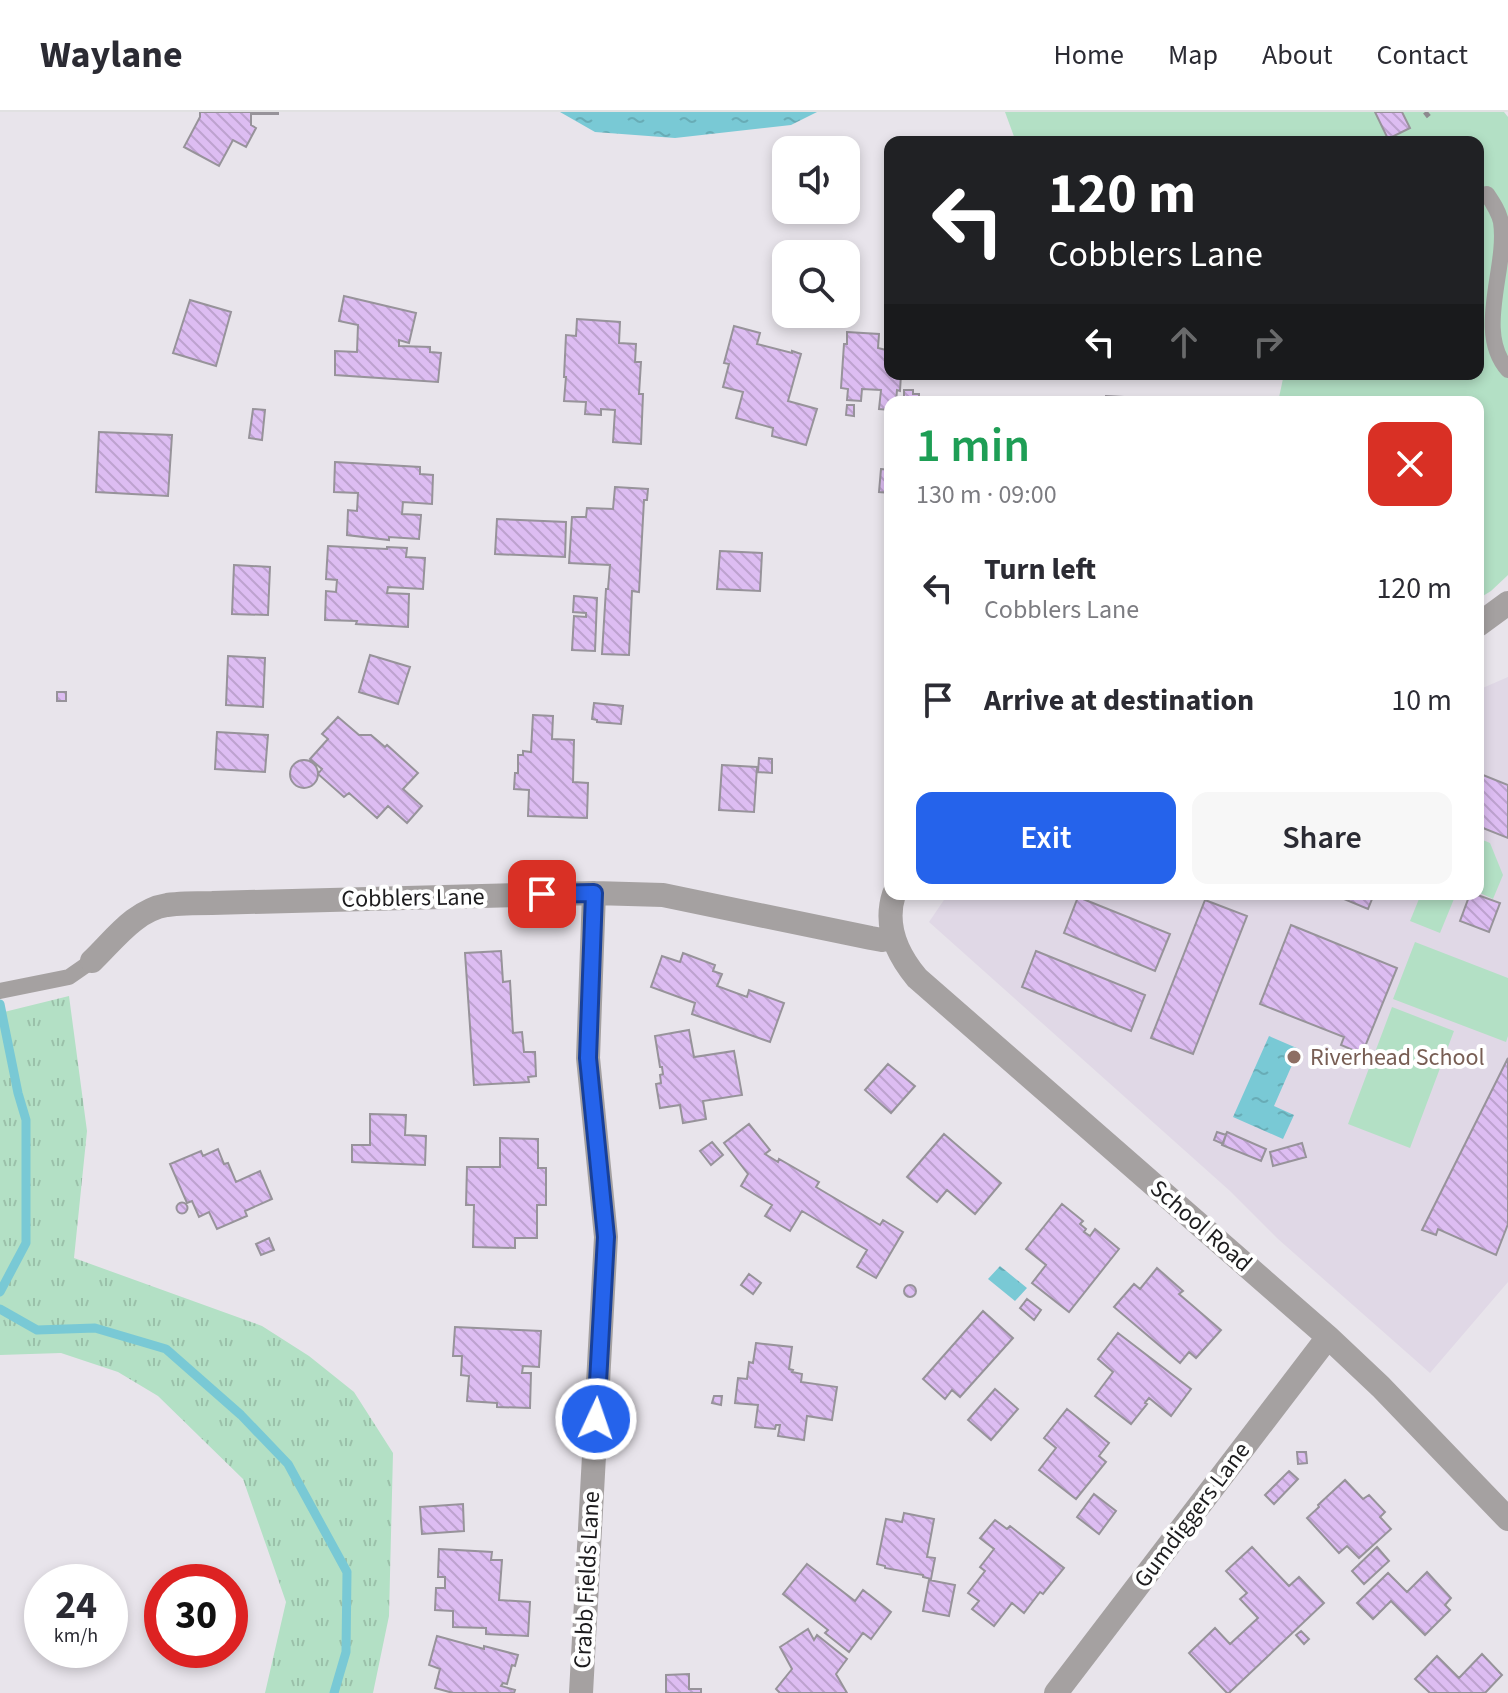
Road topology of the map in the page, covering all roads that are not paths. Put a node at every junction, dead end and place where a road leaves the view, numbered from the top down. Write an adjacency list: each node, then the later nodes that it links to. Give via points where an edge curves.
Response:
1 (1487, 194): 2 (lane, via 1501,222 1502,245 1493,336)
2 (1508, 370)
3 (1508, 603): 4 (street)
4 (1484, 621)
5 (594, 893): 7 (street, Cobblers Lane, via 663,895 871,938); 8 (street, Cobblers Lane, via 165,905 135,919); 12 (street, Crabb Fields Lane, via 588,1058 606,1237)
6 (893, 900): 7 (street)
7 (893, 938): 10 (street, School Road, via 917,978)
8 (92, 961): 9 (lane, via 59,980)
9 (0, 991)
10 (1328, 1337): 11 (street, School Road); 13 (street, Gumdiggers Lane)
11 (1508, 1519)
12 (581, 1693)
13 (1056, 1693)

